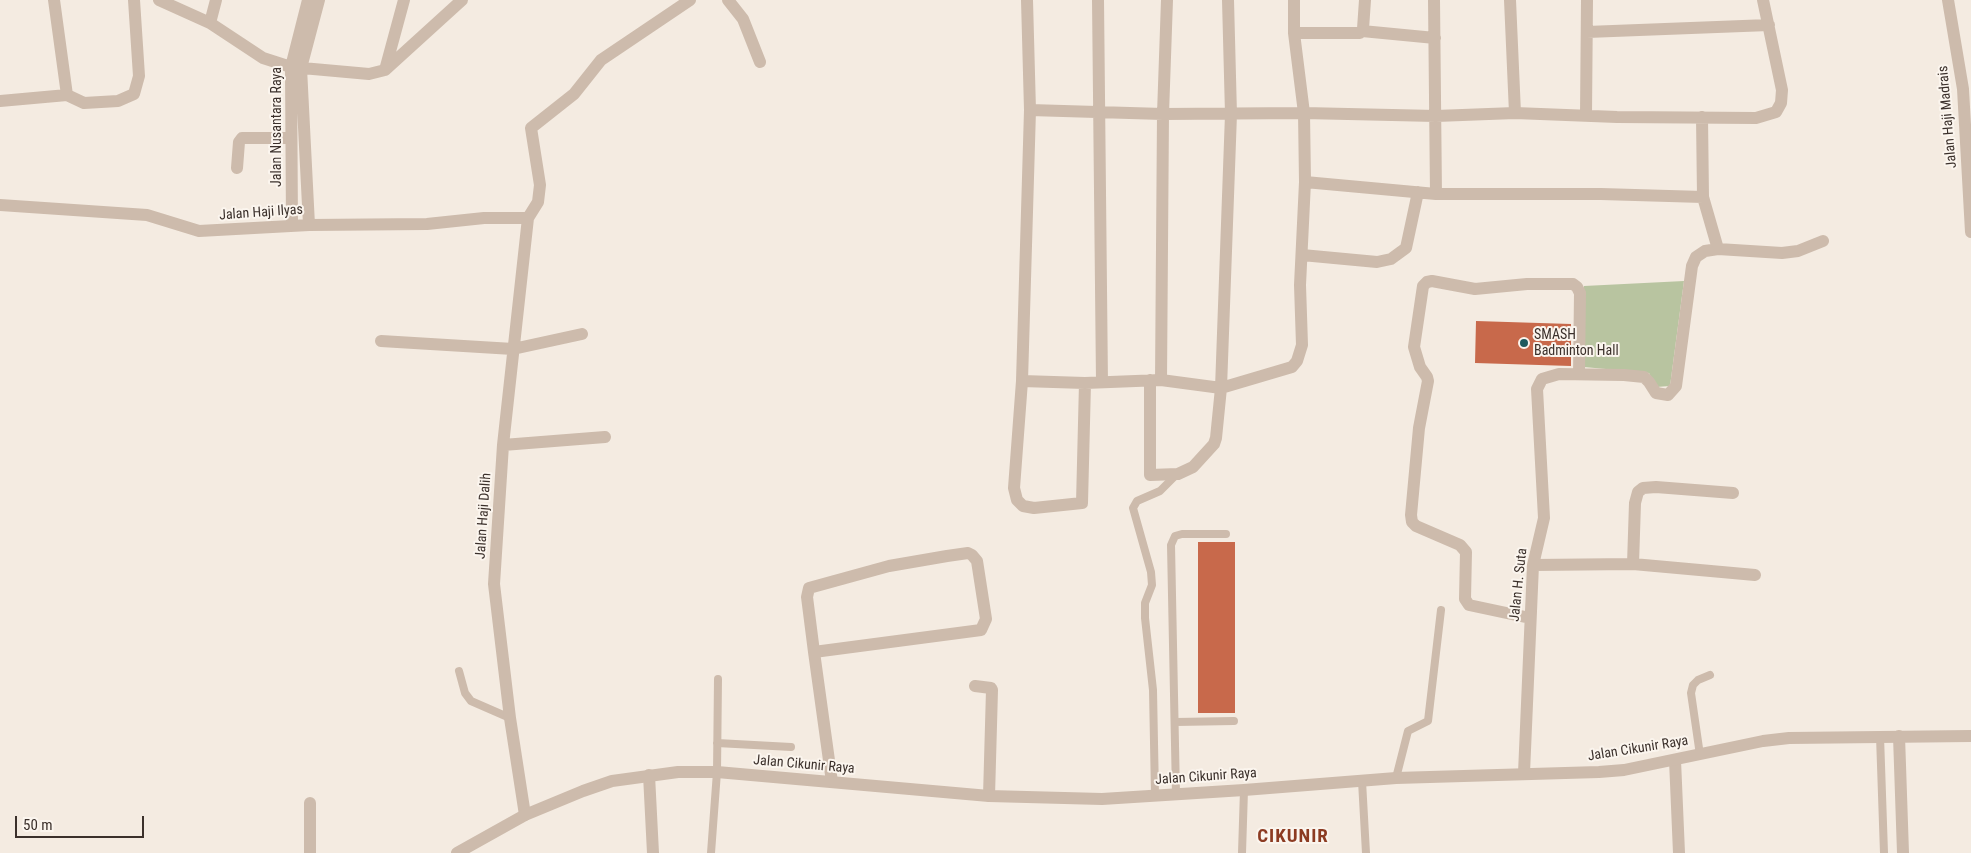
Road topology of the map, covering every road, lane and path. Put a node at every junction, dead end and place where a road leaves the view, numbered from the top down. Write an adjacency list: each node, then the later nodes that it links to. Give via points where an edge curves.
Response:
1 (54, 0): 31 (street)
2 (134, 0): 31 (street, via 139,76 134,94 118,101 84,103)
3 (159, 0): 22 (street)
4 (216, 0): 22 (street)
5 (308, 0): 29 (street, Jalan Nusantara Raya)
6 (318, 0): 29 (street, Jalan Nusantara Raya)
7 (404, 0): 30 (street)
8 (462, 0): 30 (street)
9 (690, 0): 49 (street, Jalan Haji Dalih, via 601,60 574,94 531,128 540,185 538,202)
10 (728, 0): 28 (street, via 744,19)
11 (1027, 0): 33 (street)
12 (1098, 0): 34 (street)
13 (1168, 0): 37 (street)
14 (1228, 0): 38 (street)
15 (1294, 0): 26 (street)
16 (1365, 0): 24 (street)
17 (1434, 0): 27 (street)
18 (1510, 0): 36 (street)
19 (1587, 0): 25 (street)
20 (1763, 0): 23 (street)
21 (1948, 0): 52 (street, Jalan Haji Madrais, via 1963,89)
22 (210, 23): 29 (street, via 263,58)
23 (1769, 25): 25 (street); 41 (street, via 1782,90 1776,112 1756,118)
24 (1362, 32): 26 (street); 27 (street)
25 (1587, 32): 39 (street)
26 (1294, 33): 35 (street)
27 (1435, 38): 40 (street)
28 (760, 62)
29 (296, 68): 30 (street, via 369,74); 42 (street, Jalan Nusantara Raya); 50 (street, Jalan Nusantara Raya)
30 (385, 70)
31 (67, 95): 32 (street)
32 (0, 101)
33 (1030, 110): 34 (street); 61 (street)
34 (1101, 113): 37 (street); 62 (street)
35 (1304, 113): 38 (street); 40 (street); 44 (street)
36 (1515, 113): 39 (street); 40 (street)
37 (1163, 114): 38 (street); 60 (street)
38 (1231, 114): 64 (street)
39 (1586, 115): 41 (street)
40 (1436, 116): 46 (street)
41 (1702, 117): 47 (street)
42 (290, 138): 43 (street, via 242,138); 51 (street, Jalan Nusantara Raya)
43 (237, 168)
44 (1305, 182): 45 (street); 55 (street)
45 (1418, 192): 46 (street); 55 (street, via 1406,248 1391,259 1377,262)
46 (1436, 194): 47 (street)
47 (1703, 197): 54 (street)
48 (0, 205): 51 (street, Jalan Haji Ilyas, via 147,214 199,231)
49 (528, 218): 50 (street, Jalan Haji Ilyas, via 484,218 427,224); 58 (street, Jalan Haji Dalih)
50 (309, 224): 51 (street, Jalan Haji Ilyas)
51 (292, 225)
52 (1971, 232)
53 (1823, 241): 54 (street, via 1798,251 1782,253)
54 (1718, 250): 59 (street, via 1705,251 1696,257 1692,266 1676,386 1668,395 1656,393 1644,377)
55 (1302, 255): 64 (street, via 1302,345 1297,361 1292,367)
56 (582, 334): 58 (street)
57 (381, 341): 58 (street)
58 (513, 348): 66 (street, Jalan Haji Dalih)
59 (1579, 374): 71 (street, Jalan H. Suta, via 1559,374 1542,379 1537,388 1544,518); 74 (street, via 1578,287 1572,284 1527,284 1475,289 1432,281 1423,286 1414,347 1428,381 1419,428 1410,515 1412,522 1460,545 1466,552 1465,599 1469,605)
60 (1156, 380): 62 (street); 64 (street); 67 (street, via 1150,475)
61 (1022, 381): 63 (street); 63 (street, via 1014,488 1017,500 1023,506 1034,508 1082,503)
62 (1102, 382): 63 (street)
63 (1085, 383)
64 (1222, 388): 67 (street, via 1214,444 1193,467)
65 (605, 437): 66 (street)
66 (503, 445): 80 (street, Jalan Haji Dalih, via 494,584)
67 (1178, 474): 99 (lane, via 1160,490 1136,501 1133,508 1152,585 1145,603 1145,618 1153,690)
68 (1733, 493): 70 (street, via 1656,487 1638,492)
69 (1226, 534): 82 (lane, via 1182,534 1175,536 1171,545)
70 (1633, 564): 71 (street); 72 (street)
71 (1533, 565): 74 (street, Jalan H. Suta)
72 (1755, 575)
73 (1441, 610): 93 (lane, via 1428,721 1408,731)
74 (1530, 618): 91 (street, Jalan H. Suta)
75 (814, 652): 75 (street, via 807,597 812,586 889,566 947,556 968,553 977,561 986,619 981,630); 95 (street)
76 (459, 671): 80 (lane, via 465,693 471,701)
77 (1710, 675): 88 (lane, via 1698,680 1691,693)
78 (718, 679): 86 (lane)
79 (975, 686): 98 (street, via 992,690)
80 (510, 718): 101 (street, Jalan Haji Dalih)
81 (1234, 721): 82 (lane)
82 (1176, 722): 97 (lane)
83 (1880, 736): 84 (street, Jalan Cikunir Raya); 88 (street, Jalan Cikunir Raya, via 1789,738); 109 (lane)
84 (1899, 736): 85 (street, Jalan Cikunir Raya); 110 (street)
85 (1971, 736)
86 (717, 744): 87 (lane); 90 (lane)
87 (790, 747)
88 (1700, 755): 89 (street, Jalan Cikunir Raya)
89 (1675, 760): 91 (street, Jalan Cikunir Raya, via 1599,772); 108 (street)
90 (717, 772): 92 (street, Jalan Cikunir Raya); 95 (street, Jalan Cikunir Raya); 105 (lane)
91 (1524, 774): 93 (street, Jalan Cikunir Raya)
92 (649, 775): 101 (street, Jalan Cikunir Raya, via 612,781); 104 (street)
93 (1396, 778): 94 (street, Jalan Cikunir Raya)
94 (1362, 781): 96 (street, Jalan Cikunir Raya); 107 (lane)
95 (832, 782): 98 (street, Jalan Cikunir Raya)
96 (1244, 790): 97 (street, Jalan Cikunir Raya); 106 (lane)
97 (1176, 794): 99 (street, Jalan Cikunir Raya)
98 (989, 796): 99 (street, Jalan Cikunir Raya, via 1102,799)
99 (1155, 796)
100 (310, 803): 103 (street)
101 (525, 815): 102 (street, Jalan Cikunir Raya)
102 (464, 851)
103 (310, 853)
104 (653, 853)
105 (712, 853)
106 (1242, 853)
107 (1366, 853)
108 (1678, 853)
109 (1884, 853)
110 (1903, 853)

